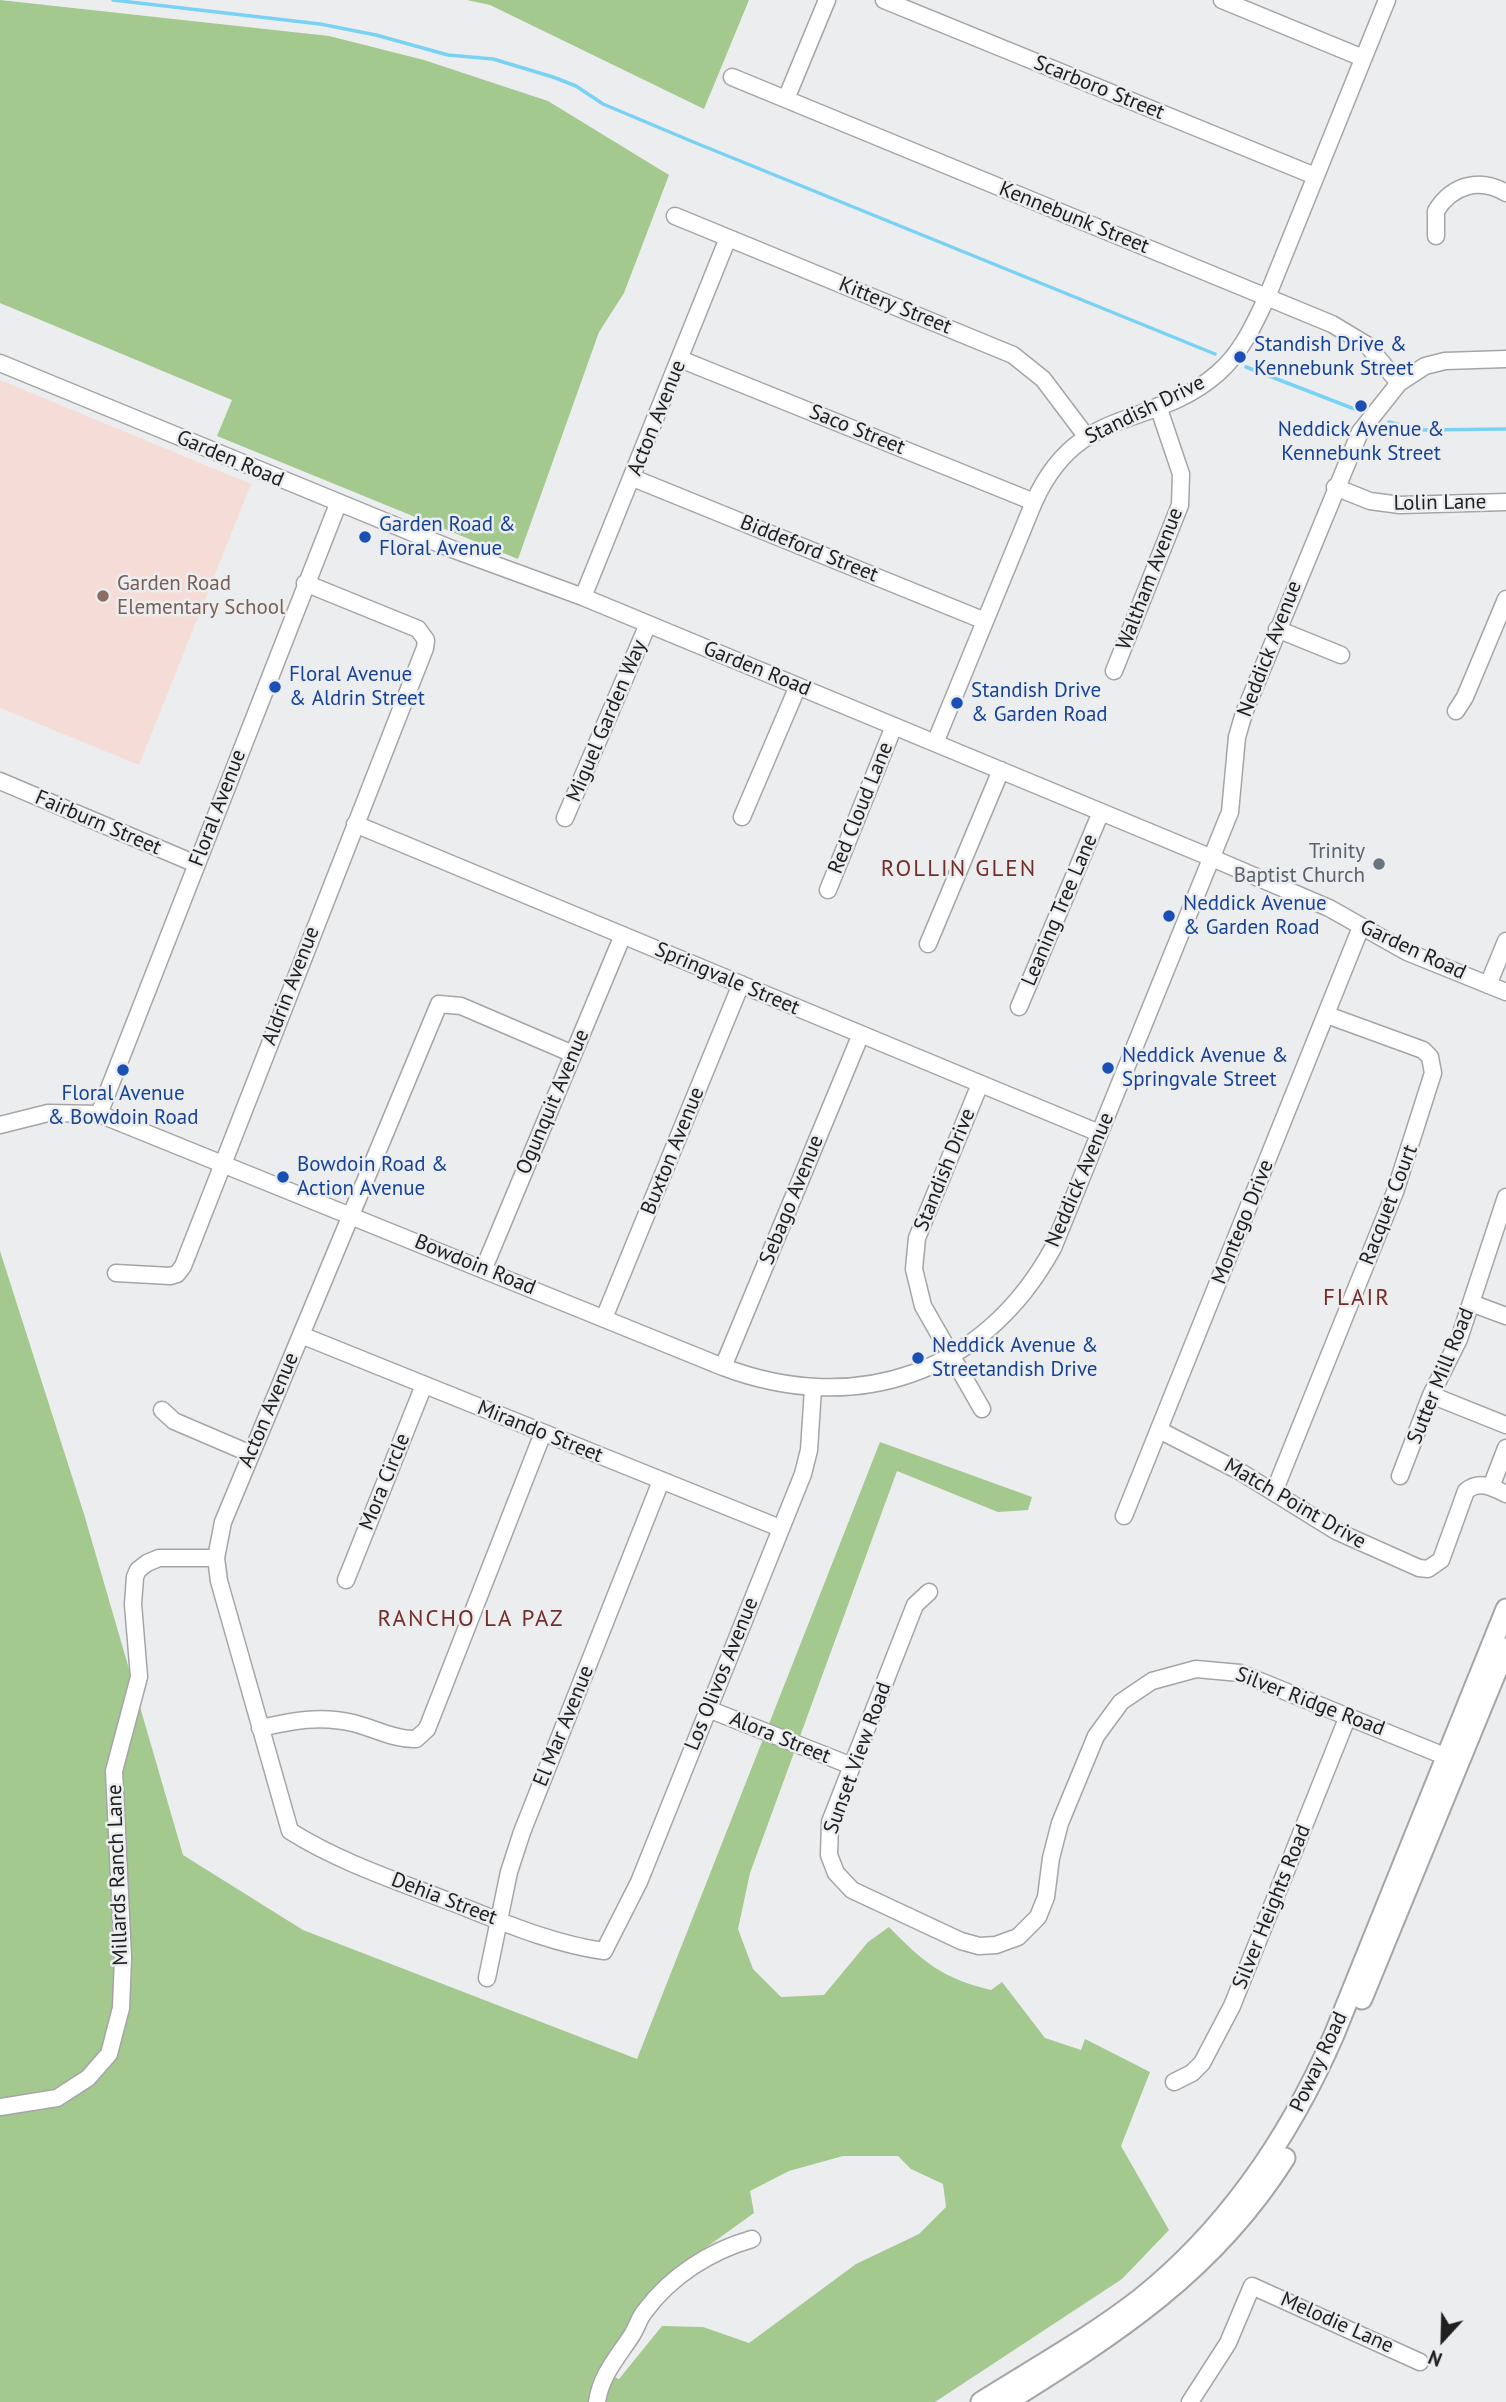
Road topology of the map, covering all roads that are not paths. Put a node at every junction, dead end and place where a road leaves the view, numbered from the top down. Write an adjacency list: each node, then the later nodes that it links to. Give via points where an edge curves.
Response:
1 (827, 0): 8 (street)
2 (884, 0): 9 (street, Scarboro Street)
3 (1222, 0): 5 (street)
4 (1387, 0): 6 (street, Standish Drive)
5 (1248, 5): 6 (street)
6 (1363, 58): 9 (street, Standish Drive)
7 (732, 77): 8 (street, Kennebunk Street)
8 (786, 99): 14 (street, Kennebunk Street)
9 (1315, 176): 14 (street, Standish Drive)
10 (1506, 193): 12 (street, via 1485,184 1454,192 1436,211)
11 (676, 216): 13 (street, Kittery Street)
12 (1436, 236)
13 (728, 238): 15 (street, Acton Avenue); 20 (street, Kittery Street, via 1013,355 1043,379)
14 (1267, 297): 18 (street, Kennebunk Street, via 1356,337); 19 (street, Standish Drive, via 1247,338 1228,363 1193,390)
15 (680, 359): 21 (street, Acton Avenue); 23 (street, Saco Street)
16 (1506, 359): 18 (street, Neddick Avenue, via 1434,363)
17 (0, 363): 25 (street, Garden Road)
18 (1399, 383): 22 (street, Neddick Avenue, via 1360,432)
19 (1158, 406): 20 (street, Standish Drive); 33 (street, Waltham Avenue, via 1181,474 1180,505)
20 (1086, 436): 23 (street, Standish Drive, via 1057,462)
21 (633, 478): 27 (street, Acton Avenue); 29 (street, Biddeford Street)
22 (1335, 487): 24 (street, Lolin Lane, via 1392,505); 31 (street, Neddick Avenue)
23 (1034, 502): 29 (street, Standish Drive)
24 (1506, 502)
25 (338, 503): 26 (street, Floral Avenue); 27 (street, Garden Road)
26 (306, 583): 43 (street, Aldrin Avenue, via 418,629 426,640); 45 (street, Floral Avenue)
27 (583, 597): 30 (street, Garden Road)
28 (1506, 599): 35 (street)
29 (985, 621): 37 (street, Standish Drive)
30 (648, 624): 34 (street, Garden Road); 42 (street, Miguel Garden Way)
31 (1277, 629): 32 (street); 44 (street, Neddick Avenue, via 1241,723 1233,803)
32 (1341, 655)
33 (1114, 671)
34 (798, 686): 36 (street, Garden Road); 41 (street)
35 (1456, 711)
36 (894, 726): 37 (street, Garden Road); 46 (street, Red Cloud Lane)
37 (935, 743): 38 (street, Garden Road)
38 (1002, 771): 40 (street, Garden Road); 50 (street)
39 (0, 781): 45 (street, Fairburn Street)
40 (1101, 812): 44 (street, Garden Road); 54 (street, Leaning Tree Lane)
41 (742, 817)
42 (565, 818)
43 (355, 824): 48 (street, Springvale Street); 62 (street, Aldrin Avenue)
44 (1212, 858): 47 (street, Garden Road); 61 (street, Neddick Avenue)
45 (196, 864): 59 (street, Floral Avenue)
46 (828, 890)
47 (1362, 927): 52 (street, Garden Road, via 1407,952); 55 (street, Montego Drive)
48 (623, 935): 51 (street, Springvale Street); 57 (street, Ogunquit Avenue)
49 (1506, 941): 52 (street)
50 (928, 944)
51 (741, 985): 56 (street, Springvale Street); 70 (street, Buxton Avenue)
52 (1488, 985): 53 (street, Garden Road)
53 (1506, 992)
54 (1019, 1007)
55 (1327, 1015): 80 (street, Montego Drive); 87 (street, Racquet Court, via 1423,1050 1433,1073 1395,1192)
56 (860, 1034): 58 (street, Springvale Street); 73 (street, Sebago Avenue)
57 (573, 1054): 64 (street, Acton Avenue, via 461,1006 439,1004); 66 (street, Ogunquit Avenue)
58 (980, 1084): 61 (street, Springvale Street); 72 (street, Standish Drive, via 915,1254 923,1306)
59 (99, 1114): 60 (street, Bowdoin Road, via 48,1113); 62 (street, Bowdoin Road)
60 (0, 1125)
61 (1099, 1133): 72 (street, Neddick Avenue, via 1053,1248 1035,1279 997,1322)
62 (222, 1163): 64 (street, Bowdoin Road); 67 (street, Aldrin Avenue, via 177,1274)
63 (1506, 1197): 65 (street, Sutter Mill Road)
64 (351, 1214): 66 (street, Bowdoin Road); 71 (street, Acton Avenue)
65 (1503, 1214): 68 (street, Sutter Mill Road)
66 (484, 1268): 70 (street, Bowdoin Road)
67 (116, 1273)
68 (1471, 1303): 69 (street); 76 (street, Sutter Mill Road)
69 (1506, 1316)
70 (604, 1318): 73 (street, Bowdoin Road)
71 (301, 1335): 74 (street, Mirando Street); 83 (street, Acton Avenue)
72 (951, 1354): 75 (street, Bowdoin Road, via 885,1383); 77 (street, Standish Drive)
73 (723, 1367): 75 (street, Bowdoin Road, via 769,1382)
74 (424, 1385): 81 (street, Mirando Street); 91 (street, Mora Circle)
75 (813, 1389): 89 (street, Los Olivos Avenue, via 806,1462)
76 (1431, 1395): 79 (street); 84 (street, Sutter Mill Road)
77 (982, 1409)
78 (162, 1410): 83 (street, via 174,1422)
79 (1506, 1424)
80 (1159, 1430): 87 (street, Match Point Drive); 88 (street, Montego Drive)
81 (543, 1433): 85 (street, Mirando Street); 97 (street, via 427,1729 416,1739 404,1740 350,1722 320,1718)
82 (1506, 1448): 86 (street)
83 (251, 1454): 90 (street, Acton Avenue, via 223,1522)
84 (1400, 1476)
85 (661, 1481): 89 (street, Mirando Street); 101 (street, El Mar Avenue, via 522,1832)
86 (1498, 1490): 87 (street, Match Point Drive, via 1476,1485 1466,1491 1441,1560 1428,1569 1360,1543)
87 (1273, 1492)
88 (1125, 1517)
89 (780, 1528): 95 (street, Los Olivos Avenue)
90 (216, 1558): 97 (street, Acton Avenue); 106 (street, Millards Ranch Lane, via 159,1558 138,1570 135,1577 132,1604 139,1677 114,1771 123,1958 121,2008 109,2053 88,2078 57,2098)
91 (346, 1580)
92 (929, 1592): 99 (street, Sunset View Road, via 915,1605)
93 (1506, 1609): 98 (main road, Poway Road)
94 (1506, 1648): 98 (main road, Poway Road)
95 (708, 1709): 99 (street, Alora Street); 103 (street, Los Olivos Avenue, via 634,1895)
96 (1348, 1716): 98 (street, Silver Ridge Road); 102 (street, Silver Ridge Road, via 1230,1671 1184,1670 1142,1686 1110,1714 1091,1746 1060,1823 1046,1897 1034,1923 1003,1944 979,1946); 105 (street, Silver Heights Road, via 1232,2007 1202,2063)
97 (260, 1728): 100 (street, Acton Avenue)
98 (1453, 1759): 110 (main road, Poway Road, via 1325,2056 1268,2160 1209,2234 1140,2299); 111 (main road, Poway Road, via 1322,2092 1278,2168 1212,2251 1172,2288 1126,2325)
99 (852, 1766): 102 (street, Sunset View Road, via 828,1829 829,1855 836,1873 856,1893)
100 (290, 1831): 101 (street, Dehia Street, via 313,1846)
101 (498, 1920): 103 (street, Dehia Street); 104 (street, El Mar Avenue)
102 (961, 1941)
103 (604, 1951)
104 (487, 1978)
105 (1174, 2082)
106 (0, 2107)
107 (752, 2239): 109 (street, via 698,2263 659,2295 615,2357 600,2385)
108 (1420, 2362): 112 (street, Melodie Lane, via 1252,2286 1228,2343)
109 (597, 2402)
110 (981, 2402)
111 (1007, 2402)
112 (1190, 2402)

